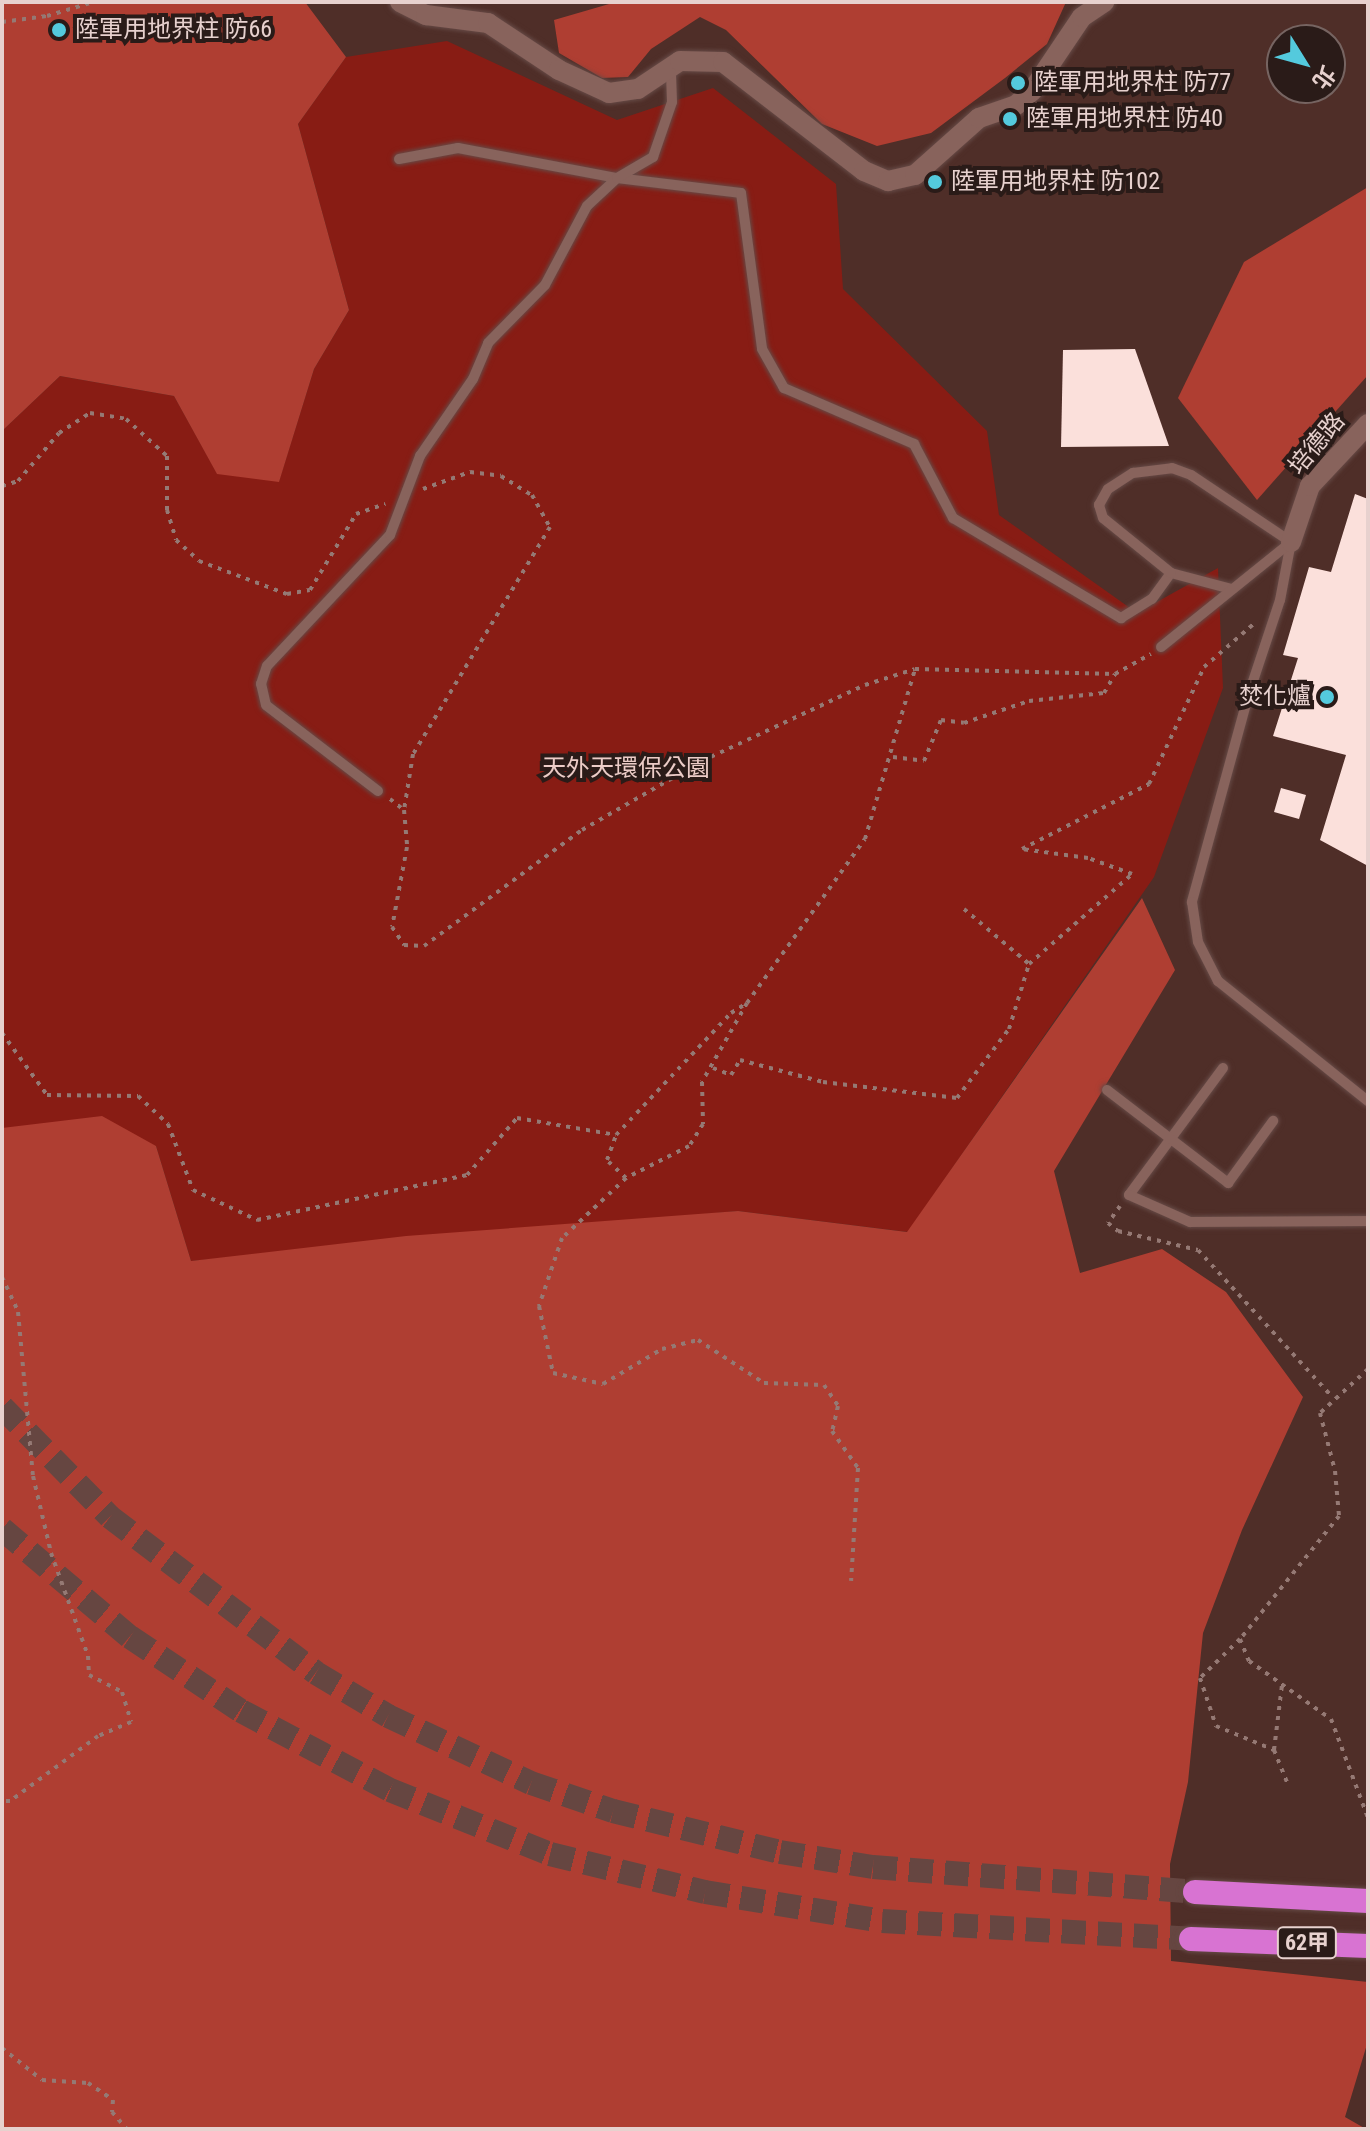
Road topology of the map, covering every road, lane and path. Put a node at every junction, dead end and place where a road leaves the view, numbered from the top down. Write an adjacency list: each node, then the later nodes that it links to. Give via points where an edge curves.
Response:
1 (93, 2): 4 (path)
2 (400, 2): 5 (street, via 426,15 488,23 559,70 609,93 638,89)
3 (1104, 2): 5 (street, via 1082,17 1032,91 1016,105 979,118 915,175 888,181 864,171 723,62 698,57)
4 (2, 22)
5 (671, 65): 7 (lane, via 672,102 653,157)
6 (399, 159): 7 (lane, via 458,148)
7 (617, 178): 10 (lane, via 587,206 545,285 488,343 473,379 420,456); 12 (lane, via 741,193 762,349 784,388 914,444 953,518 1121,618 1152,599)
8 (1368, 424): 11 (street, 培德路, via 1310,486)
9 (2, 486): 10 (path, via 18,481 59,433 90,413 126,419 167,456 167,510 176,540 199,561 287,594 310,590 356,514)
10 (410, 495): 16 (path, via 470,472 501,476 539,502 550,527 413,754 404,810 407,847 392,927 404,945 424,946 582,830 702,761 865,685); 19 (lane, via 390,535 267,666 261,684 266,705)
11 (1291, 542): 12 (lane, via 1191,475 1172,468 1133,473 1108,489 1099,505 1103,518); 13 (lane); 14 (lane)
12 (1171, 573): 13 (lane)
13 (1231, 589): 15 (lane)
14 (1280, 600): 21 (path, via 1204,667 1149,784 1022,849 1088,858 1132,874); 27 (lane, via 1192,902 1198,942 1218,981)
15 (1161, 647): 17 (path)
16 (915, 669): 17 (path); 18 (path)
17 (1115, 674): 18 (path, via 1104,693 1029,701 964,723 941,720 924,761)
18 (893, 757): 22 (path, via 865,839)
19 (378, 791)
20 (964, 909): 21 (path)
21 (1029, 964): 24 (path, via 1009,1029 957,1098 823,1082 740,1060 731,1075)
22 (747, 1003): 24 (path); 29 (path, via 731,1013)
23 (2, 1033): 29 (path, via 21,1067 47,1095 138,1096 168,1124 193,1190 257,1220 467,1175 517,1118)
24 (713, 1068): 31 (path, via 702,1082 703,1124 689,1146)
25 (1223, 1068): 30 (lane)
26 (1107, 1090): 30 (lane)
27 (1368, 1101)
28 (1273, 1121): 30 (lane, via 1228,1183)
29 (616, 1135): 31 (path, via 607,1160)
30 (1171, 1139): 32 (lane)
31 (626, 1178): 37 (path, via 562,1238 539,1306 553,1373 603,1384 662,1349 698,1340 764,1383 824,1385 838,1406 832,1431 858,1468)
32 (1129, 1195): 33 (lane, via 1190,1222); 36 (path, via 1108,1223 1118,1231 1198,1250)
33 (1368, 1221)
34 (2, 1277): 42 (path, via 18,1312 33,1476 51,1553 88,1656 89,1675 122,1692 131,1722 98,1736 10,1801)
35 (1368, 1369): 36 (path)
36 (1332, 1397): 38 (path, via 1320,1413 1335,1471 1339,1516)
37 (851, 1581)
38 (1240, 1639): 39 (path, via 1249,1661); 40 (path, via 1200,1678 1216,1726)
39 (1282, 1685): 40 (path); 43 (path, via 1331,1719)
40 (1274, 1750): 41 (path)
41 (1288, 1785)
42 (2, 1801)
43 (1368, 1818)
44 (1195, 1892): 45 (highway, 62甲)
45 (1368, 1901)
46 (1191, 1939): 47 (highway, 62甲)
47 (1368, 1946)
48 (2, 2048): 49 (path, via 42,2080 88,2083 113,2100 112,2112)
49 (127, 2129)

